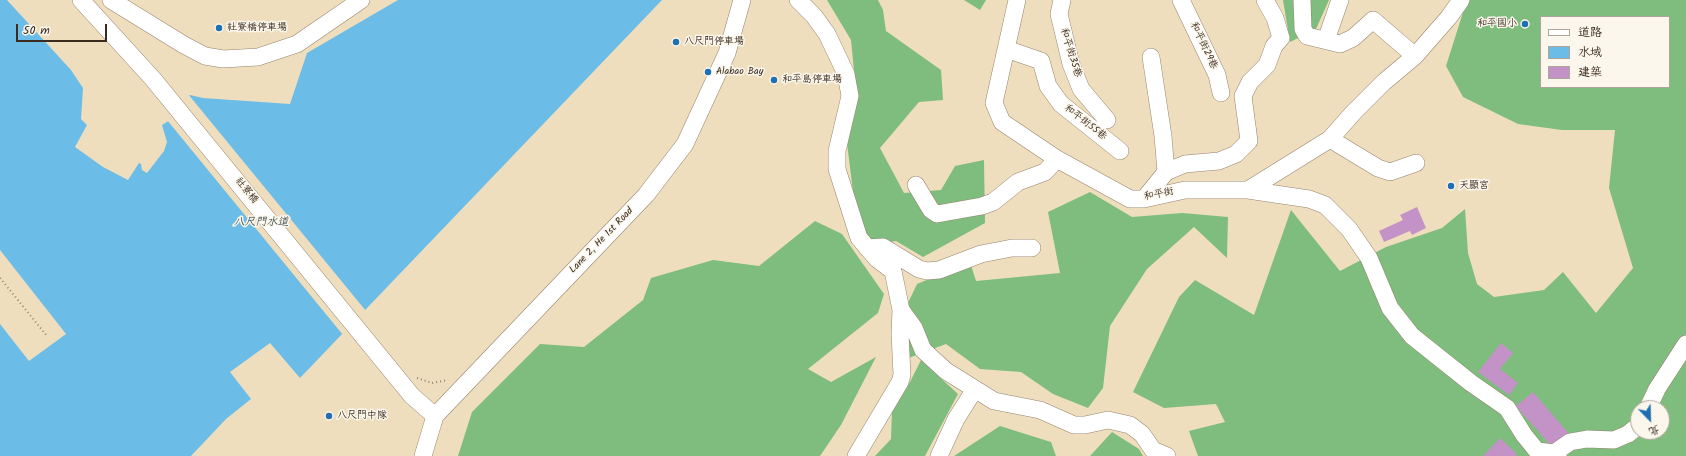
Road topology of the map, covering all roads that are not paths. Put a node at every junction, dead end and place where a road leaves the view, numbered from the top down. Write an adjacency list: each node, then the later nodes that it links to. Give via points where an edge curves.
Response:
1 (81, 0): 33 (street, 社寮橋, via 153,79 412,396)
2 (111, 0): 3 (street, via 184,45 205,56 223,59 253,57 297,44)
3 (361, 0)
4 (742, 0): 33 (street, Lane 2, He 1st Road, via 727,53 685,144 646,195)
5 (798, 0): 27 (street, via 827,34 846,74 850,96 837,151 837,169 859,238)
6 (1017, 0): 14 (street, 和平街)
7 (1062, 0): 18 (street, 和平街35巷, via 1059,14 1071,64 1081,90)
8 (1181, 0): 17 (street, 和平街29巷, via 1217,75)
9 (1265, 0): 23 (street, via 1275,18 1281,38 1274,46 1267,65 1250,82 1244,96 1248,141 1236,154 1218,161 1185,164)
10 (1302, 0): 13 (street, via 1303,29 1307,36)
11 (1340, 0): 13 (street)
12 (1461, 0): 15 (street)
13 (1326, 40): 15 (street, via 1340,44 1353,38 1373,20)
14 (1006, 50): 20 (street, 和平街55巷, via 1041,61 1048,86 1061,104); 21 (street, 和平街, via 994,103 1002,122)
15 (1415, 56): 19 (street, via 1373,92)
16 (1151, 57): 23 (street)
17 (1221, 93)
18 (1107, 120)
19 (1330, 139): 22 (street, via 1378,168 1390,172); 25 (street)
20 (1120, 151)
21 (1057, 159): 24 (street, via 1045,172 1018,182 993,202 982,206 937,214 931,210); 26 (street, 和平街, via 1130,198)
22 (1416, 163)
23 (1166, 172): 26 (street)
24 (916, 185)
25 (1248, 190): 26 (street, 和平街, via 1186,190); 35 (street, 和平街, via 1325,205 1349,228 1370,258 1390,308 1412,336 1471,383 1508,408 1537,451)
26 (1144, 199)
27 (867, 248): 28 (street, via 883,247 918,269 927,271 939,270 981,254 1012,248); 29 (street, via 893,270)
28 (1032, 248)
29 (901, 310): 31 (street, via 914,328 923,350 946,371); 37 (street, via 900,382)
30 (1686, 344): 32 (street)
31 (975, 389): 38 (street, via 956,419); 39 (street, via 994,401 1040,410 1074,425 1108,420 1130,426 1142,434 1153,450)
32 (1652, 400)
33 (435, 416): 36 (street, Lane 2, He 1st Road)
34 (1630, 432): 35 (street, via 1614,440 1587,439 1570,442)
35 (1554, 455)
36 (423, 456)
37 (856, 456)
38 (939, 456)
39 (1167, 456)

